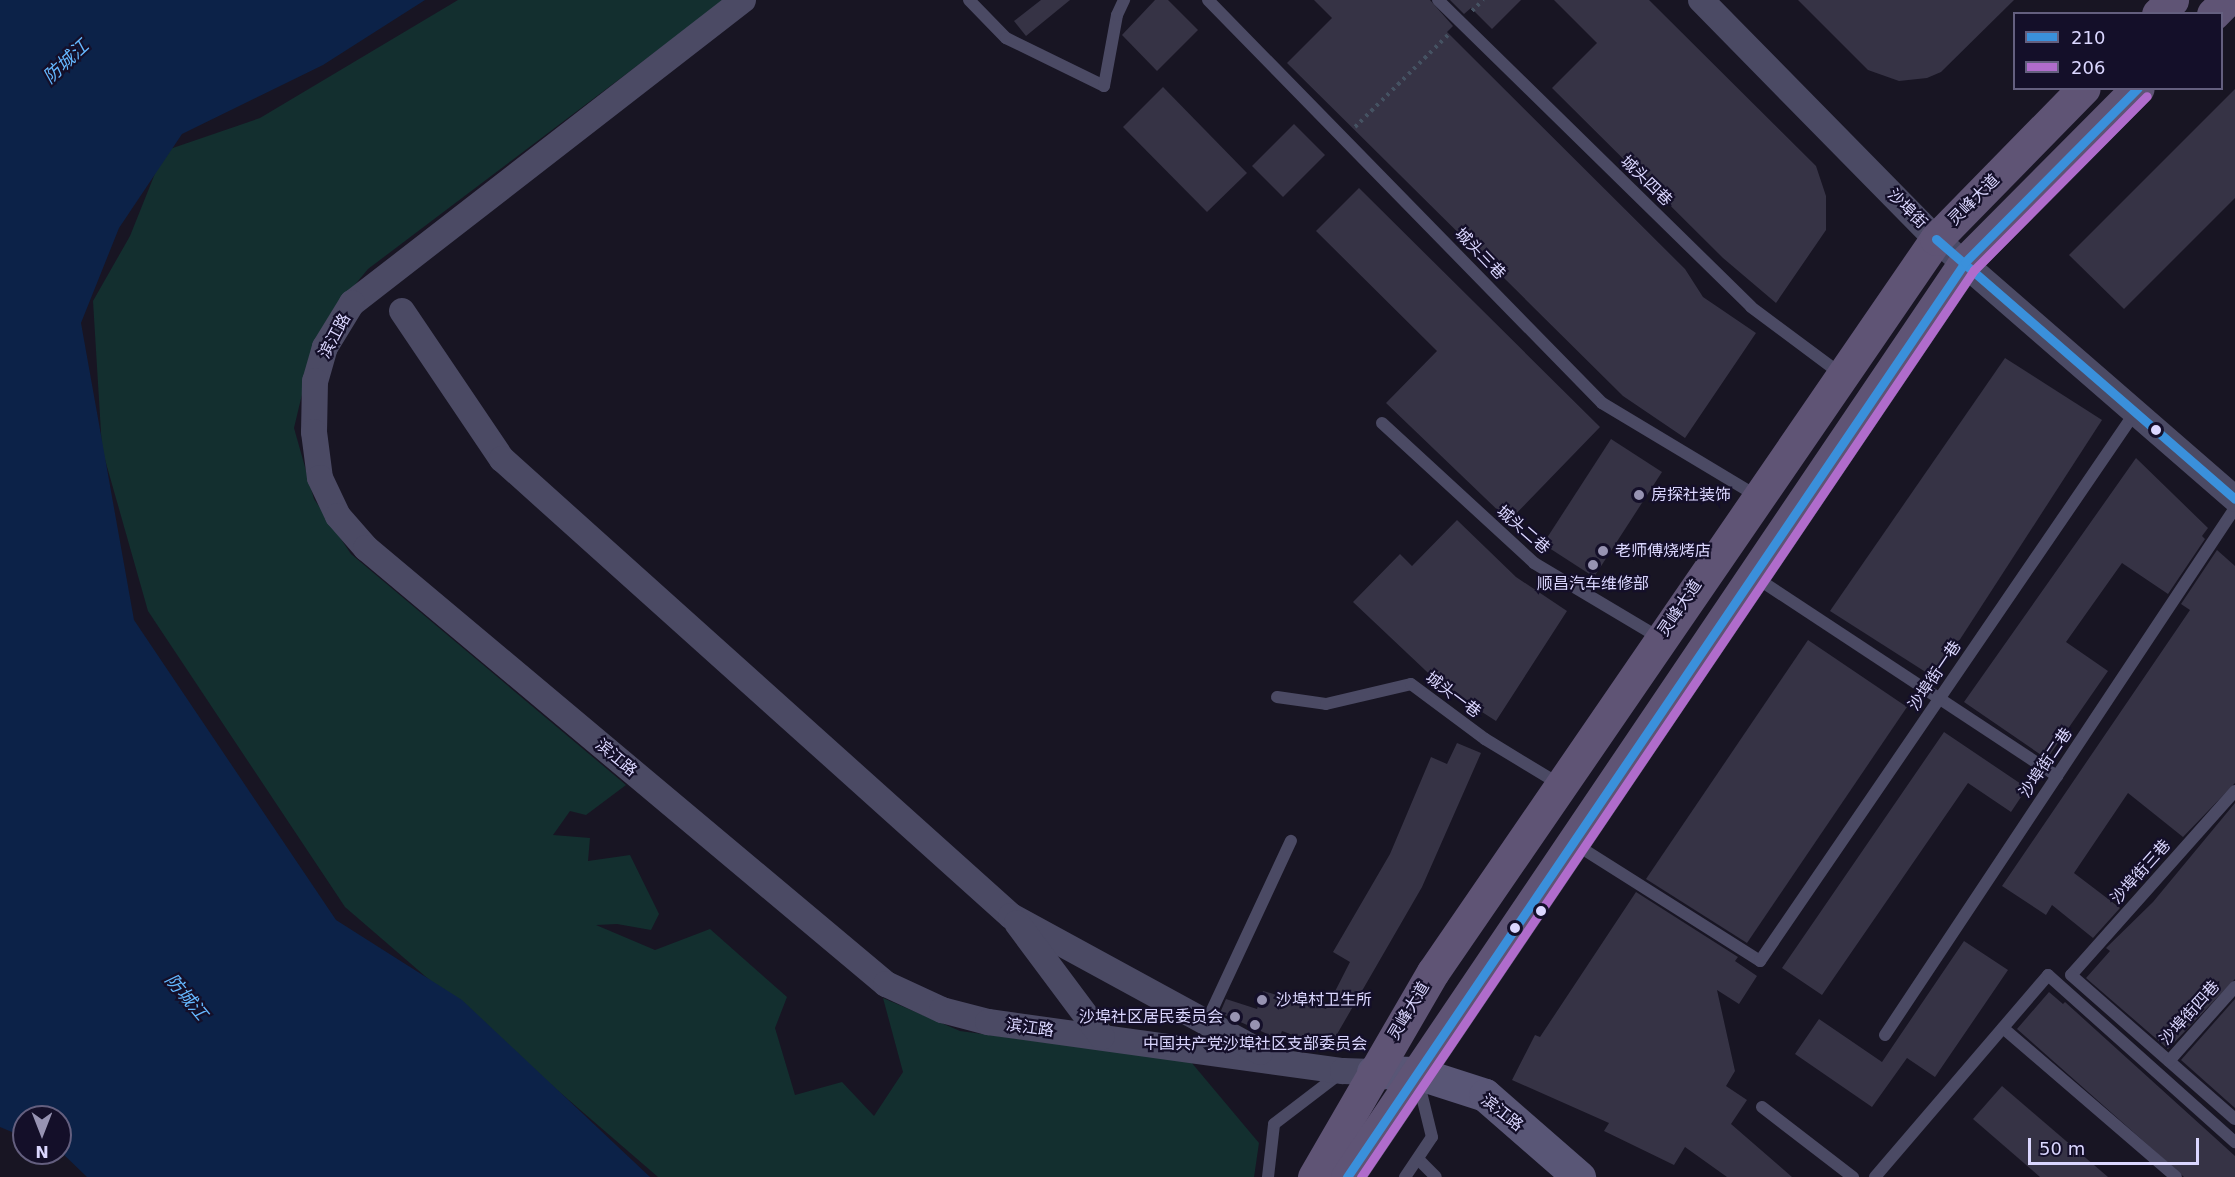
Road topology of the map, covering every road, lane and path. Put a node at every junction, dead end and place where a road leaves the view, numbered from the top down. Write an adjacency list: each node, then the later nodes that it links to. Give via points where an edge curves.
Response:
1 (743, 0): 39 (street, 滨江路, via 352,303 325,347 315,381 314,432 320,478 338,516 366,548 886,984 942,1010 988,1022)
2 (969, 0): 3 (lane, via 1006,38 1104,86 1117,15)
3 (1124, 0)
4 (1208, 0): 15 (lane, 城头三巷)
5 (1438, 0): 12 (lane, 城头四巷)
6 (1483, 0): 12 (path)
7 (1701, 0): 16 (street, 沙埠街)
8 (2172, 0): 10 (main road)
9 (2227, 0): 11 (main road)
10 (2160, 12)
11 (2215, 12)
12 (1461, 22): 15 (path); 19 (lane, 城头四巷, via 1751,307)
13 (2082, 90): 16 (main road, 灵峰大道)
14 (2136, 90): 17 (main road, 灵峰大道)
15 (1344, 138): 22 (lane, 城头三巷, via 1602,403)
16 (1936, 239): 17 (street, 沙埠街); 19 (main road, 灵峰大道)
17 (1965, 262): 20 (street, 沙埠街); 25 (main road, 灵峰大道)
18 (402, 311): 34 (street, via 502,459)
19 (1841, 374): 22 (main road, 灵峰大道)
20 (2137, 410): 23 (street, 沙埠街); 28 (lane, 沙埠街一巷)
21 (1382, 423): 26 (lane, 城头二巷, via 1534,563)
22 (1757, 496): 26 (main road, 灵峰大道)
23 (2235, 499)
24 (2235, 508): 29 (lane, 沙埠街二巷)
25 (1752, 575): 28 (lane); 33 (main road, 灵峰大道)
26 (1660, 638): 30 (main road, 灵峰大道)
27 (1277, 697): 30 (lane, 城头一巷, via 1326,704 1411,684 1485,739)
28 (1940, 699): 29 (lane); 33 (lane, 沙埠街一巷, via 1760,961)
29 (2057, 776): 38 (lane, 沙埠街二巷)
30 (1560, 785): 42 (main road, 灵峰大道, via 1433,972)
31 (2235, 791): 41 (lane, 沙埠街三巷, via 2071,975)
32 (1291, 841): 36 (lane)
33 (1571, 841): 43 (main road, 灵峰大道)
34 (1011, 916): 36 (street); 39 (street)
35 (2235, 987): 41 (lane, 沙埠街四巷)
36 (1206, 1023): 40 (street)
37 (2003, 1028): 46 (lane, via 2048,975); 54 (lane); 55 (lane)
38 (1885, 1035)
39 (1102, 1037): 40 (street, 滨江路)
40 (1274, 1060): 42 (street, 滨江路)
41 (2169, 1061): 45 (lane)
42 (1358, 1072): 43 (street, 滨江路); 48 (main road, 灵峰大道); 49 (lane, via 1274,1124)
43 (1417, 1072): 47 (lane, via 1432,1137); 48 (main road, 灵峰大道); 52 (street, 滨江路, via 1485,1095)
44 (1762, 1107): 53 (lane)
45 (2235, 1119)
46 (2235, 1142)
47 (1418, 1159): 50 (lane); 51 (lane)
48 (1328, 1173)
49 (1268, 1177)
50 (1405, 1177)
51 (1436, 1177)
52 (1578, 1177)
53 (1852, 1177)
54 (1875, 1177)
55 (2176, 1177)

